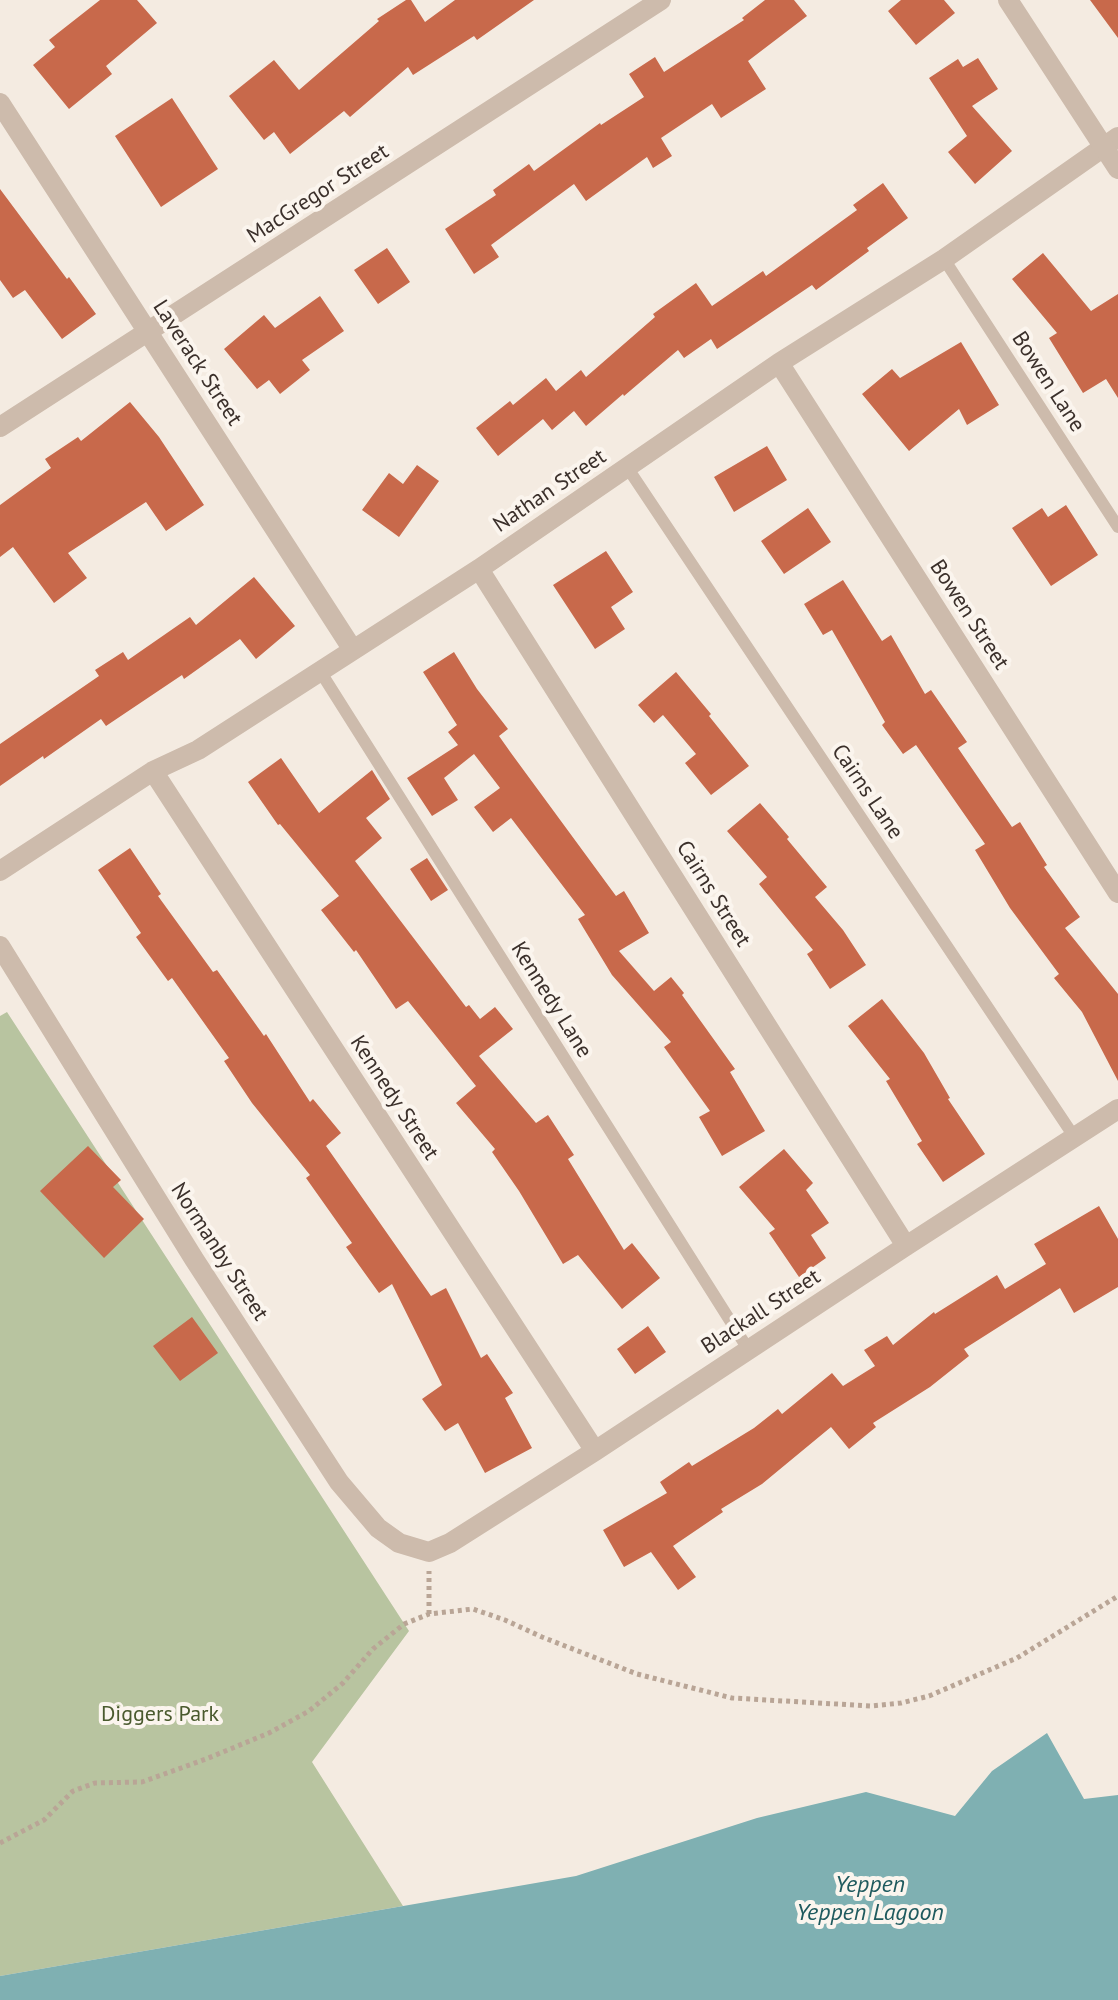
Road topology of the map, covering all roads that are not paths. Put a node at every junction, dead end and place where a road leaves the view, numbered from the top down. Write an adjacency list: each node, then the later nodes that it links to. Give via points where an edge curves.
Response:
1 (661, 0): 7 (street, MacGregor Street)
2 (1008, 0): 4 (street)
3 (0, 103): 7 (street, Laverack Street)
4 (1111, 142): 5 (street); 6 (street, Nathan Street)
5 (1118, 169)
6 (944, 259): 8 (street, Nathan Street); 11 (lane, Bowen Lane)
7 (149, 332): 9 (street, MacGregor Street); 13 (street, Laverack Street)
8 (779, 363): 10 (street, Nathan Street); 17 (street, Bowen Street)
9 (0, 427)
10 (627, 467): 12 (street, Nathan Street); 20 (lane, Cairns Lane)
11 (1118, 527)
12 (479, 569): 13 (street, Nathan Street); 21 (street, Cairns Street)
13 (353, 650): 14 (street, Nathan Street)
14 (320, 671): 15 (street, Nathan Street, via 198,750); 22 (lane, Kennedy Lane)
15 (153, 771): 16 (street, Nathan Street); 23 (street, Kennedy Street)
16 (0, 871)
17 (1118, 893)
18 (0, 946): 24 (street, Normanby Street, via 339,1482 378,1528 399,1543)
19 (1118, 1109): 20 (street, Blackall Street)
20 (1075, 1138): 21 (street, Blackall Street)
21 (906, 1246): 22 (street, Blackall Street)
22 (748, 1349): 23 (street, Blackall Street)
23 (595, 1451): 24 (street, Blackall Street)
24 (429, 1552)

